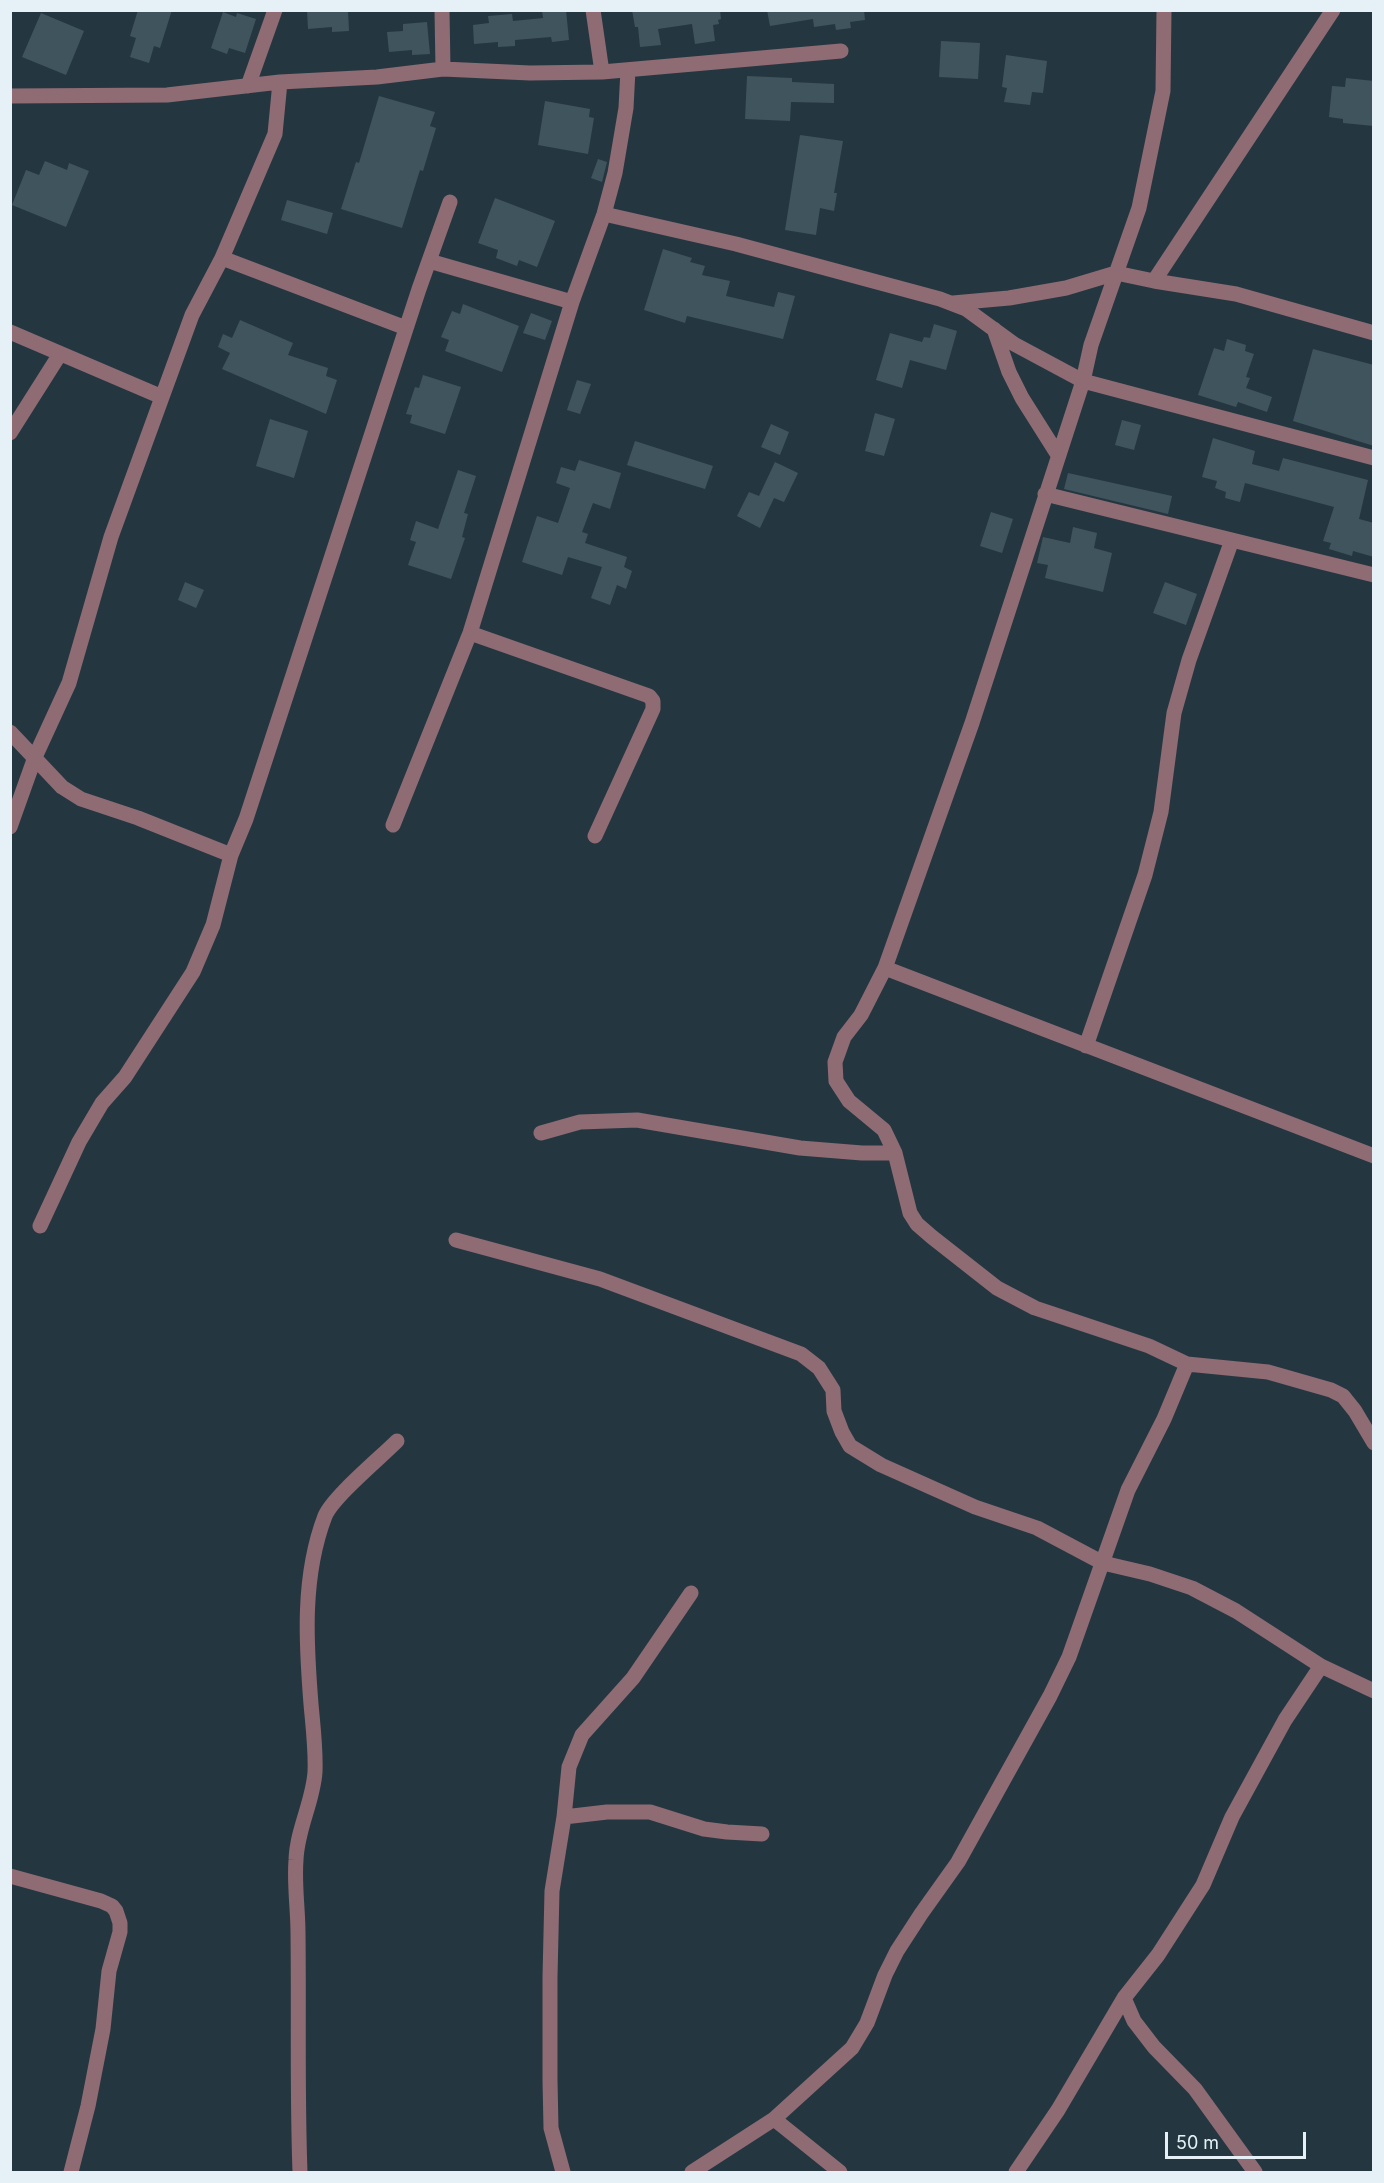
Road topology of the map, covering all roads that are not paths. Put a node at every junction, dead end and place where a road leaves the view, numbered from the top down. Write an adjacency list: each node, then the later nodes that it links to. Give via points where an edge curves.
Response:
1 (275, 10): 11 (street)
2 (441, 10): 7 (street)
3 (593, 10): 9 (street)
4 (1164, 10): 17 (street, via 1163,91 1139,208)
5 (1333, 10): 18 (street)
6 (841, 51): 8 (street)
7 (443, 69): 9 (street); 10 (street)
8 (628, 70): 9 (street); 14 (street, via 626,108)
9 (602, 72)
10 (280, 82): 11 (street); 15 (street, via 276,134)
11 (248, 86): 12 (street, via 167,95)
12 (10, 96)
13 (450, 202): 16 (street)
14 (604, 214): 19 (street); 20 (street, via 736,244)
15 (222, 258): 21 (street); 27 (street, via 192,315)
16 (429, 261): 19 (street); 21 (street)
17 (1116, 273): 18 (street); 20 (street, via 1066,288); 26 (street)
18 (1154, 281): 24 (street, via 1236,294)
19 (572, 302): 34 (street)
20 (950, 303): 22 (street)
21 (406, 328): 40 (street)
22 (994, 329): 26 (street); 29 (street, via 1008,372)
23 (10, 332): 25 (street)
24 (1374, 333)
25 (60, 354): 27 (street); 28 (street)
26 (1083, 381): 29 (street); 30 (street)
27 (162, 397): 36 (street, via 111,537 69,683)
28 (10, 433)
29 (1058, 455): 31 (street)
30 (1374, 458)
31 (1045, 494): 32 (street); 41 (street, via 972,723)
32 (1232, 540): 33 (street); 42 (street, via 1174,713 1161,812 1145,875)
33 (1374, 575)
34 (470, 633): 37 (street); 39 (street, via 649,696 653,701 653,710)
35 (10, 732): 36 (street)
36 (35, 757): 38 (street); 40 (street, via 63,787 81,799)
37 (393, 825)
38 (10, 828)
39 (595, 836)
40 (231, 855): 46 (street, via 213,925 193,972 125,1077 102,1103)
41 (885, 968): 42 (street); 44 (street, via 861,1015 844,1037 835,1062 836,1081 849,1101 884,1130)
42 (1086, 1046): 45 (street)
43 (541, 1133): 44 (street, via 580,1122 637,1120 800,1148)
44 (895, 1154): 48 (street, via 910,1214 917,1224 990,1282 1035,1308 1149,1346)
45 (1374, 1156)
46 (40, 1226)
47 (456, 1240): 51 (street, via 600,1279 801,1354 819,1368 833,1390 834,1410 850,1446 880,1465 975,1507 1037,1528)
48 (1187, 1364): 50 (street, via 1268,1372 1331,1390 1343,1396); 51 (street, via 1128,1490)
49 (397, 1441): 61 (street, via 326,1513 314,1549 307,1605 315,1770 295,1861)
50 (1374, 1443)
51 (1103, 1563): 53 (street, via 1192,1588 1236,1611); 59 (street, via 1069,1657 1050,1696 958,1862 897,1951 857,2040)
52 (691, 1593): 55 (street, via 633,1678 582,1735 568,1767)
53 (1320, 1666): 54 (street); 58 (street, via 1285,1720 1232,1817 1203,1885)
54 (1374, 1691)
55 (564, 1817): 56 (street, via 650,1812 704,1829); 62 (street, via 552,1892 549,2080 551,2128)
56 (762, 1834)
57 (10, 1876): 60 (street, via 101,1901 112,1906 120,1923 109,1971 103,2030)
58 (1124, 1998): 65 (street); 66 (street, via 1134,2021 1195,2090)
59 (774, 2119): 63 (street); 64 (street)
60 (71, 2172)
61 (300, 2172)
62 (562, 2172)
63 (692, 2172)
64 (840, 2172)
65 (1016, 2172)
66 (1256, 2172)

